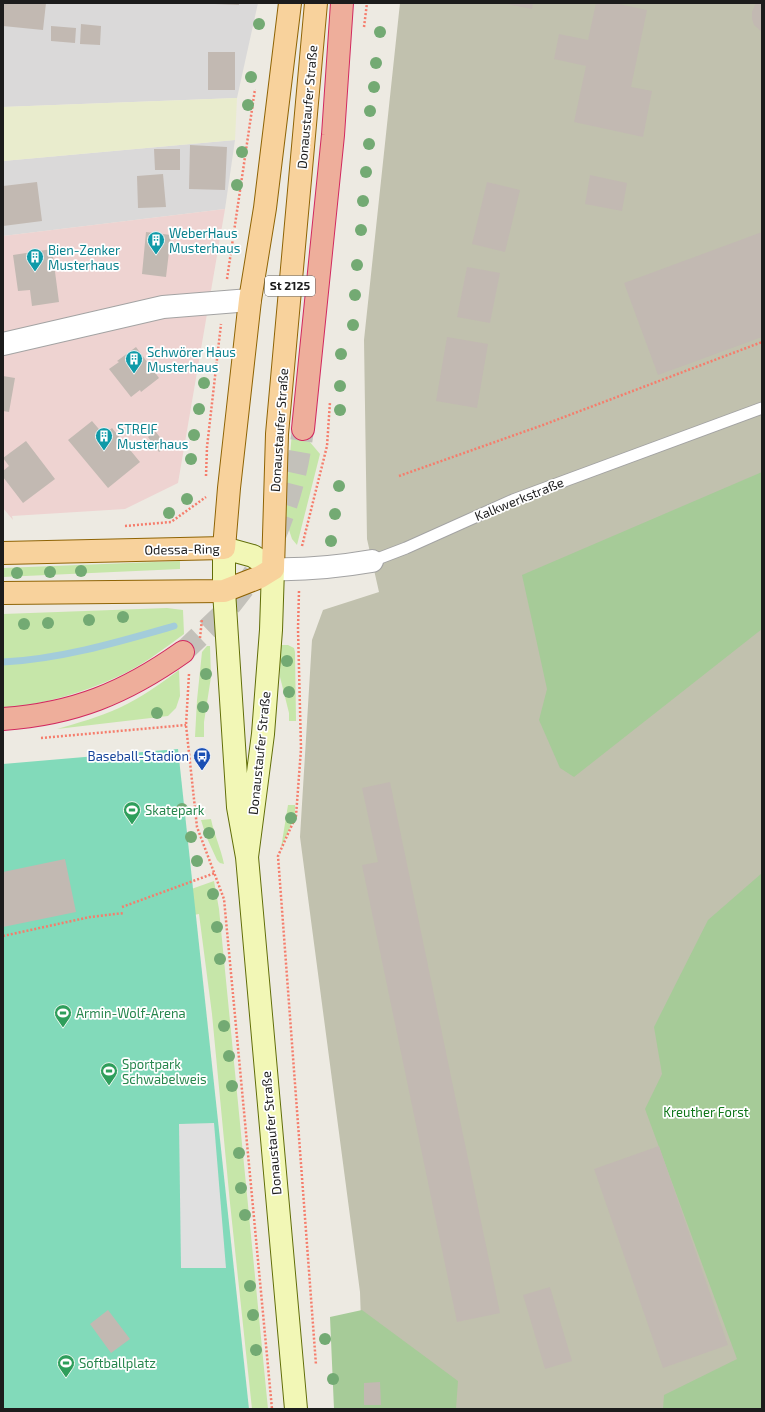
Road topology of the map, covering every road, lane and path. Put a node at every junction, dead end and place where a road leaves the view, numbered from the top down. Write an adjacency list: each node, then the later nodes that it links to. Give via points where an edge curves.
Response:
1 (290, 3): 4 (main road, Donaustaufer Straße / St 2125, via 268,185)
2 (316, 3): 15 (main road, Donaustaufer Straße / St 2125, via 277,434)
3 (342, 3): 8 (highway, via 333,134)
4 (250, 300): 6 (street, via 163,307); 12 (main road, Donaustaufer Straße / St 2125)
5 (762, 342): 9 (path, via 543,425)
6 (3, 344)
7 (762, 408): 14 (lane, Kalkwerkstraße, via 513,500)
8 (303, 429)
9 (399, 476)
10 (206, 496): 11 (path, via 171,522)
11 (117, 527)
12 (224, 548): 13 (main road, Odessa-Ring); 15 (main road, Odessa-Ring, via 253,556); 16 (main road, Donaustaufer Straße / St 2125)
13 (3, 554)
14 (372, 561): 15 (street, Kalkwerkstraße, via 318,569)
15 (273, 569): 16 (main road); 24 (main road, Donaustaufer Straße / St 2125, via 263,734)
16 (224, 591): 17 (main road); 24 (main road, Donaustaufer Straße / St 2125, via 238,807)
17 (3, 593)
18 (298, 628): 29 (path, via 301,748 296,816 278,856)
19 (201, 637): 20 (path)
20 (190, 654): 21 (highway, via 135,683 82,705 26,718); 22 (path)
21 (3, 719)
22 (186, 725): 23 (path); 25 (path, via 196,827)
23 (40, 738)
24 (247, 857): 31 (main road, Donaustaufer Straße / St 2125)
25 (215, 873): 26 (path); 30 (path, via 224,899)
26 (122, 907)
27 (124, 913): 28 (path, via 90,917)
28 (3, 936)
29 (316, 1369)
30 (272, 1409)
31 (296, 1409)

